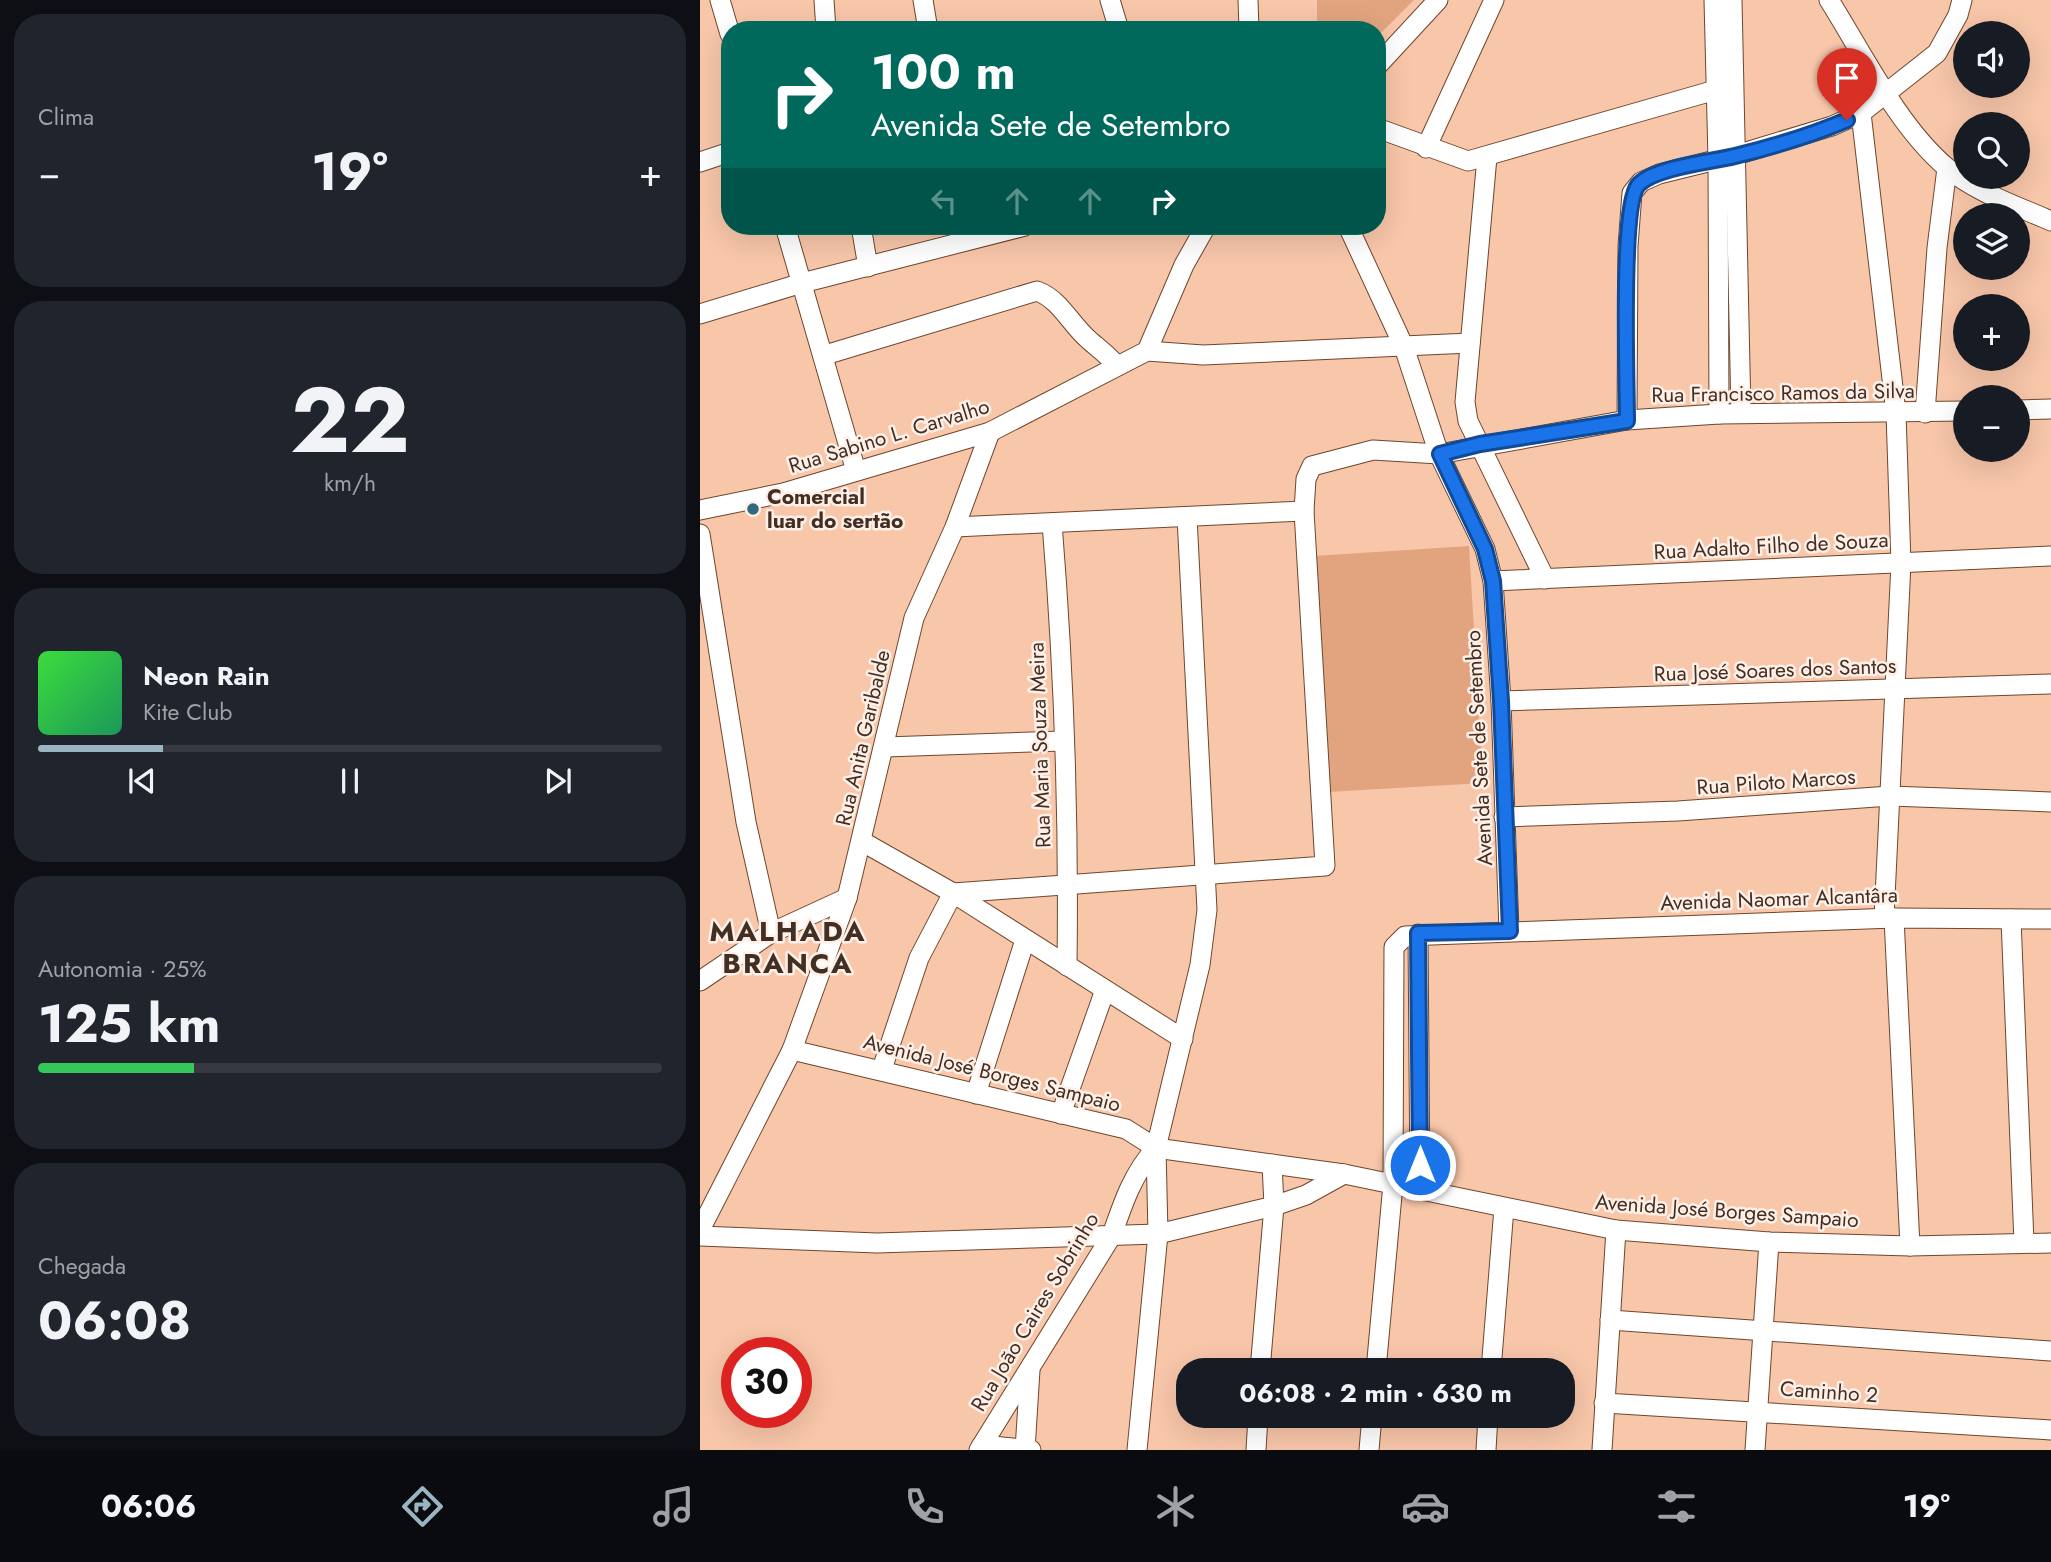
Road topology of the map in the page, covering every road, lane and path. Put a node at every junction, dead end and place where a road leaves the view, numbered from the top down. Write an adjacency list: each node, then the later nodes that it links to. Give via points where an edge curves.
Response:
1 (720, 0): 12 (street)
2 (824, 0): 13 (street)
3 (923, 0): 14 (street)
4 (1110, 0): 15 (street)
5 (1248, 0): 16 (street)
6 (1438, 0): 17 (street)
7 (1494, 0): 22 (street)
8 (1714, 0): 18 (street)
9 (1732, 0): 18 (street)
10 (1829, 0): 19 (street)
11 (1962, 0): 19 (street, via 1937,54)
12 (726, 21)
13 (825, 21)
14 (926, 21)
15 (1116, 21)
16 (1249, 21)
17 (1386, 56)
18 (1725, 87): 24 (street); 25 (street)
19 (1887, 91): 20 (street); 27 (street, via 1918,138)
20 (1861, 113): 24 (street); 47 (street)
21 (1386, 132): 22 (street)
22 (1426, 148): 25 (street)
23 (721, 155): 26 (street)
24 (1727, 157): 46 (street); 48 (street, via 1716,302); 49 (street, via 1659,174 1632,192)
25 (1478, 159): 37 (street)
26 (700, 162)
27 (1947, 169): 28 (street); 45 (street)
28 (2051, 221)
29 (788, 235): 35 (street)
30 (863, 235): 34 (street)
31 (960, 235): 34 (street)
32 (1201, 235): 39 (street)
33 (1352, 235): 38 (street, Avenida Sete de Setembro)
34 (868, 267): 35 (street)
35 (802, 282): 36 (street); 40 (street)
36 (701, 312)
37 (1470, 343): 38 (street); 51 (street, via 1465,402 1468,421)
38 (1404, 347): 39 (street, via 1203,355); 52 (street, Avenida Sete de Setembro)
39 (1147, 351): 41 (street, Rua Sabino L. Carvalho)
40 (825, 355): 41 (street, via 1037,291 1051,296); 53 (street)
41 (1117, 366): 50 (street, Rua Sabino L. Carvalho)
42 (2051, 409): 43 (street)
43 (2030, 410)
44 (1953, 411): 45 (street, Rua Francisco Ramos da Silva)
45 (1925, 412): 47 (street, Rua Francisco Ramos da Silva)
46 (1741, 413): 47 (street, Rua Francisco Ramos da Silva); 48 (street, Rua Francisco Ramos da Silva)
47 (1896, 413): 61 (street)
48 (1718, 414): 49 (street, Rua Francisco Ramos da Silva)
49 (1627, 421): 51 (street, Rua Francisco Ramos da Silva)
50 (990, 432): 53 (street, Rua Sabino L. Carvalho); 58 (street, Rua Anita Garibalde)
51 (1480, 444): 52 (street, Rua Francisco Ramos da Silva); 62 (street)
52 (1440, 454): 55 (street, Rua Francisco Ramos da Silva, via 1373,450 1312,466); 63 (street, Avenida Sete de Setembro, via 1485,549)
53 (856, 471): 54 (street, Rua Sabino L. Carvalho, via 783,493)
54 (700, 510)
55 (1304, 511): 56 (street); 73 (street, via 1325,866)
56 (1186, 517): 57 (street); 73 (street, Rua João Caires Sobrinho)
57 (1052, 523): 58 (street); 67 (street, Rua Maria Souza Meira)
58 (955, 527): 68 (street, Rua Anita Garibalde, via 914,618)
59 (700, 534): 81 (street, via 746,822)
60 (2051, 556): 61 (street, Rua Adalto Filho de Souza)
61 (1901, 562): 62 (street, Rua Adalto Filho de Souza); 65 (street)
62 (1545, 579): 63 (street, Rua Adalto Filho de Souza)
63 (1493, 581): 66 (street, Avenida Sete de Setembro)
64 (2051, 684): 65 (street, Rua José Soares dos Santos)
65 (1896, 689): 66 (street, Rua José Soares dos Santos); 69 (street)
66 (1501, 701): 71 (street, Avenida Sete de Setembro)
67 (1063, 741): 68 (street); 74 (street, Rua Maria Souza Meira)
68 (884, 747): 72 (street, Rua Anita Garibalde)
69 (1890, 796): 70 (street, Rua Piloto Marcos); 71 (street, Rua Piloto Marcos); 77 (street)
70 (2051, 802)
71 (1504, 817): 80 (street, Avenida Sete de Setembro)
72 (863, 842): 75 (street); 76 (street, Rua Anita Garibalde)
73 (1205, 875): 74 (street); 87 (street, Rua João Caires Sobrinho, via 1207,910 1200,965)
74 (1068, 883): 75 (street); 84 (street, Rua Maria Souza Meira)
75 (953, 893): 83 (street); 89 (street, via 919,958)
76 (848, 898): 81 (street); 88 (street, Rua Anita Garibalde)
77 (1889, 918): 78 (street, Avenida Naomar Alcantâra); 80 (street, Avenida Naomar Alcantâra); 107 (street)
78 (2011, 919): 79 (street, Avenida Naomar Alcantâra); 105 (street)
79 (2051, 919)
80 (1510, 931): 82 (street)
81 (771, 933): 85 (street)
82 (1418, 933): 95 (street, via 1405,936 1394,947); 96 (street)
83 (1025, 940): 84 (street); 90 (street)
84 (1067, 966): 86 (street)
85 (700, 981)
86 (1105, 990): 87 (street); 91 (street)
87 (1183, 1040): 92 (street, Rua João Caires Sobrinho)
88 (792, 1050): 89 (street, Avenida José Borges Sampaio); 99 (street, Rua Anita Garibalde)
89 (882, 1069): 90 (street, Avenida José Borges Sampaio)
90 (976, 1094): 91 (street, Avenida José Borges Sampaio)
91 (1061, 1114): 92 (street, Avenida José Borges Sampaio, via 1126,1129)
92 (1156, 1148): 93 (street, Avenida José Borges Sampaio); 101 (street); 102 (street, Rua João Caires Sobrinho, via 1141,1164)
93 (1272, 1164): 94 (street, Avenida José Borges Sampaio); 97 (street)
94 (1343, 1174): 95 (street, Avenida José Borges Sampaio); 97 (street)
95 (1393, 1184): 96 (street, Avenida José Borges Sampaio); 112 (street)
96 (1420, 1190): 98 (street, Avenida José Borges Sampaio)
97 (1274, 1206): 101 (street); 111 (street)
98 (1504, 1208): 100 (street, Avenida José Borges Sampaio); 113 (street)
99 (700, 1230)
100 (1616, 1230): 104 (street, Avenida José Borges Sampaio); 108 (street)
101 (1158, 1234): 102 (street); 124 (street)
102 (1112, 1235): 103 (street, via 877,1243); 114 (street, Rua João Caires Sobrinho)
103 (700, 1236)
104 (1769, 1242): 107 (street, Avenida José Borges Sampaio); 109 (street)
105 (2024, 1243): 106 (street, Avenida José Borges Sampaio); 107 (street, Avenida José Borges Sampaio)
106 (2051, 1243)
107 (1910, 1245)
108 (1610, 1320): 109 (street); 115 (street)
109 (1763, 1331): 110 (street); 116 (street)
110 (2051, 1351)
111 (1261, 1358)
112 (1378, 1358)
113 (1493, 1358)
114 (1030, 1365): 121 (street, Rua João Caires Sobrinho); 122 (street)
115 (1604, 1403): 116 (street, Caminho 2); 128 (street)
116 (1757, 1410): 120 (street, Caminho 2); 129 (street)
117 (1257, 1428): 125 (street)
118 (1371, 1428): 126 (street)
119 (1487, 1428): 127 (street)
120 (2051, 1430)
121 (980, 1448): 122 (street)
122 (1025, 1450): 123 (street)
123 (1031, 1450)
124 (1136, 1450)
125 (1256, 1450)
126 (1369, 1450)
127 (1486, 1450)
128 (1602, 1450)
129 (1755, 1450)

